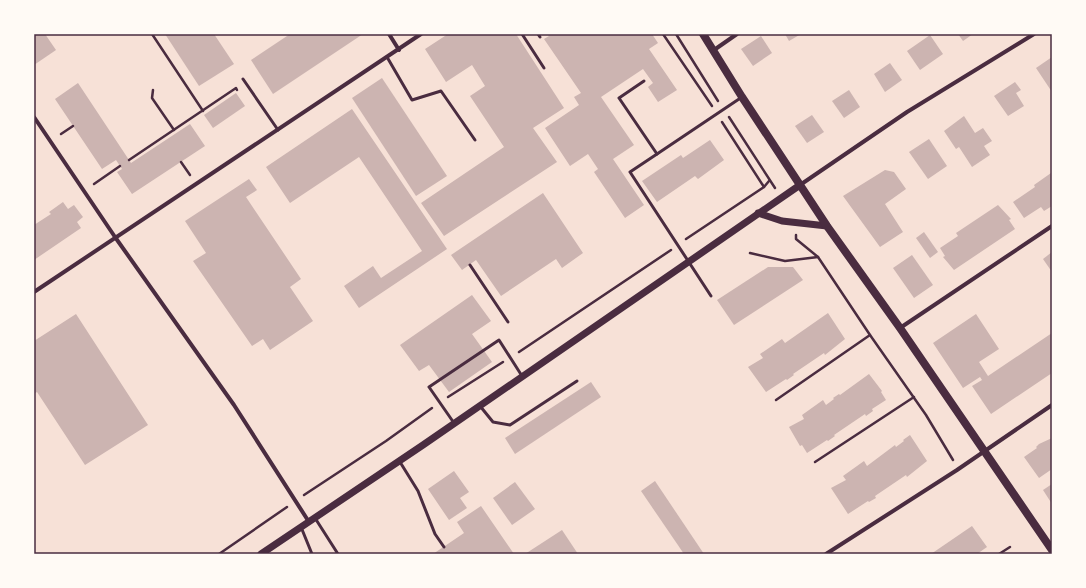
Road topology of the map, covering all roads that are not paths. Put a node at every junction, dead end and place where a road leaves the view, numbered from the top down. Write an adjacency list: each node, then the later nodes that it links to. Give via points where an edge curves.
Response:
1 (390, 34): 7 (street)
2 (421, 34): 7 (street)
3 (522, 34): 10 (lane)
4 (703, 34): 8 (main road)
5 (737, 34): 8 (street)
6 (1034, 34): 18 (street, via 907,112)
7 (399, 50): 9 (street)
8 (714, 50): 13 (main road)
9 (387, 57): 15 (street); 16 (lane, via 412,100 441,91)
10 (544, 68)
11 (243, 78): 15 (lane)
12 (644, 81): 17 (lane, via 619,98)
13 (742, 97): 17 (lane); 18 (main road)
14 (34, 117): 22 (street)
15 (278, 130): 22 (street)
16 (475, 140)
17 (657, 154): 23 (lane, via 630,172)
18 (800, 185): 19 (street); 20 (main road)
19 (758, 213): 20 (street, via 782,221); 23 (street)
20 (827, 226): 28 (main road)
21 (1052, 226): 28 (street)
22 (115, 238): 25 (street); 36 (street)
23 (688, 262): 26 (lane); 29 (street)
24 (470, 265): 27 (lane)
25 (34, 292)
26 (711, 296)
27 (508, 322)
28 (900, 328): 34 (main road)
29 (522, 377): 32 (street); 33 (lane, via 499,340 429,387)
30 (577, 381): 32 (lane, via 510,425 493,422)
31 (1052, 405): 34 (street)
32 (480, 406): 33 (street)
33 (454, 424): 35 (street)
34 (983, 451): 39 (main road); 43 (street, via 958,470)
35 (400, 460): 36 (street); 38 (lane, via 418,491 435,534)
36 (312, 520): 37 (street); 42 (lane)
37 (301, 527): 40 (street); 41 (lane)
38 (444, 547)
39 (1052, 550)
40 (262, 554)
41 (312, 554)
42 (338, 554)
43 (826, 554)

